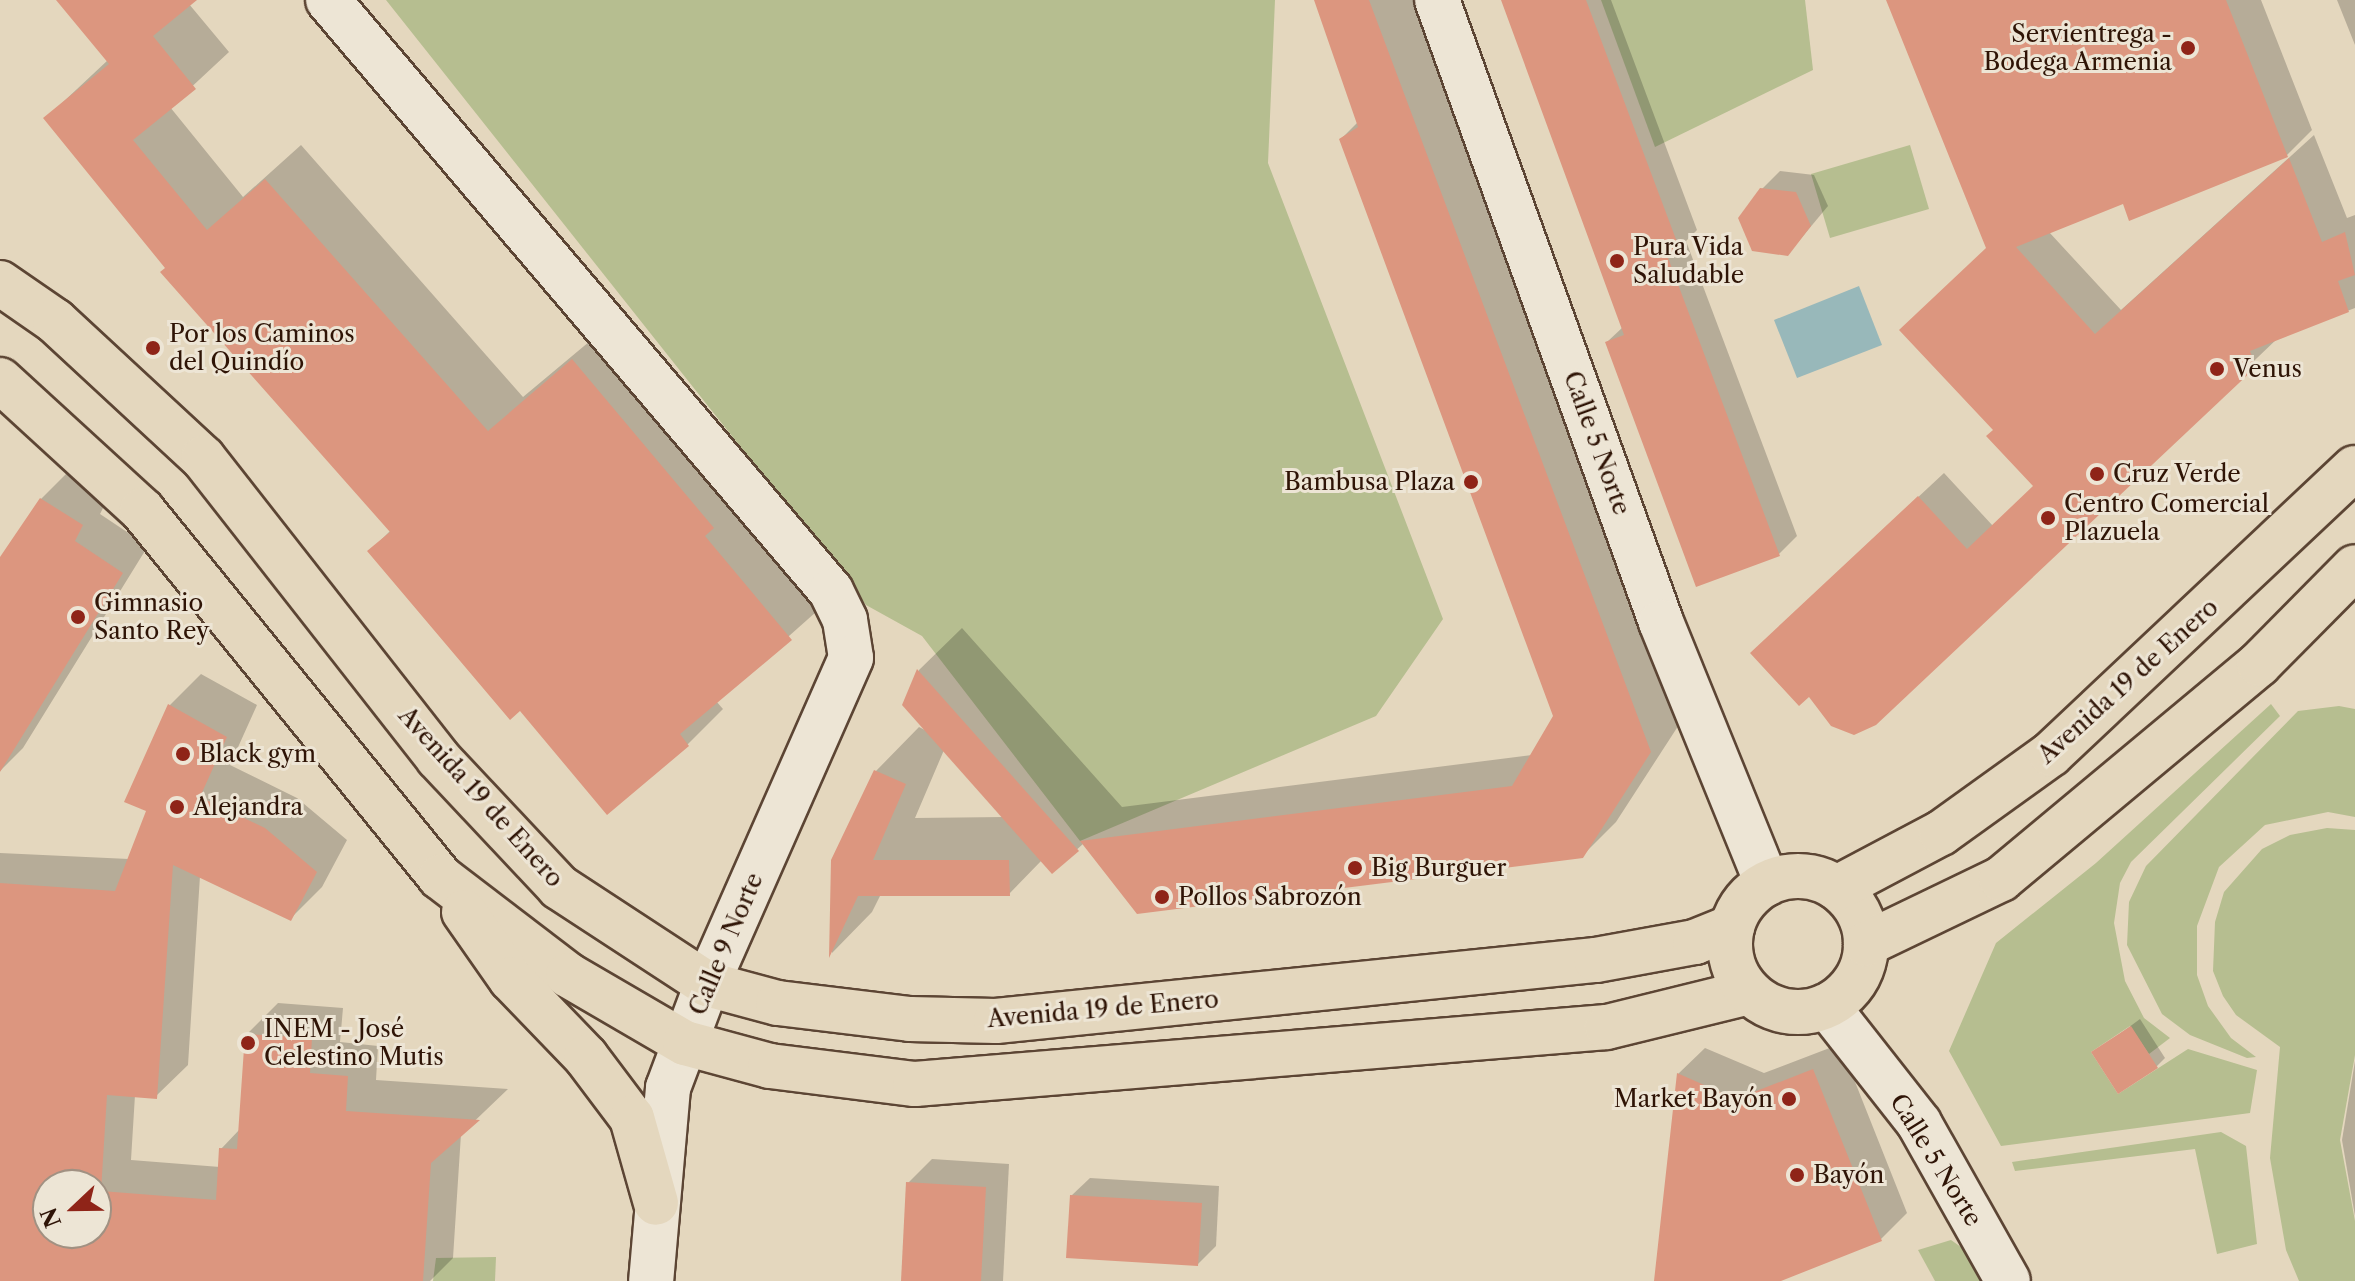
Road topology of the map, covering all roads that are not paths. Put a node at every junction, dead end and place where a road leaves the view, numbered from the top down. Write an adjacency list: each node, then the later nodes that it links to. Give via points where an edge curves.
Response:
1 (328, 0): 12 (street, Calle 9 Norte, via 831,591 845,620 851,658)
2 (1437, 0): 8 (street, Calle 5 Norte, via 1661,622)
3 (0, 283): 12 (main road, Avenida 19 de Enero, via 55,321 203,458 438,758 559,887)
4 (0, 380): 7 (main road, via 142,510)
5 (2355, 468): 9 (main road, Avenida 19 de Enero, via 2051,754 1941,833)
6 (2355, 567): 11 (main road, via 2259,664 2001,879)
7 (440, 877): 15 (main road, via 568,975); 16 (main road, via 511,979 586,1057 632,1118)
8 (1767, 883): 9 (main road, via 1802,876); 10 (main road, via 1749,895)
9 (1837, 888): 11 (main road, via 1856,908)
10 (1732, 927): 12 (main road, Avenida 19 de Enero, via 1695,942 1596,960 996,1021 910,1019 778,1003); 13 (main road, via 1731,959)
11 (1866, 944): 14 (main road, via 1855,980)
12 (707, 984): 15 (street, Calle 9 Norte)
13 (1749, 992): 14 (main road, via 1786,1011); 15 (main road, via 1607,1027 915,1084 770,1066)
14 (1827, 1006): 18 (street, Calle 5 Norte, via 1919,1123)
15 (685, 1043): 16 (street, Calle 9 Norte, via 668,1088)
16 (656, 1203): 17 (street, Calle 9 Norte)
17 (651, 1281)
18 (2008, 1281)

